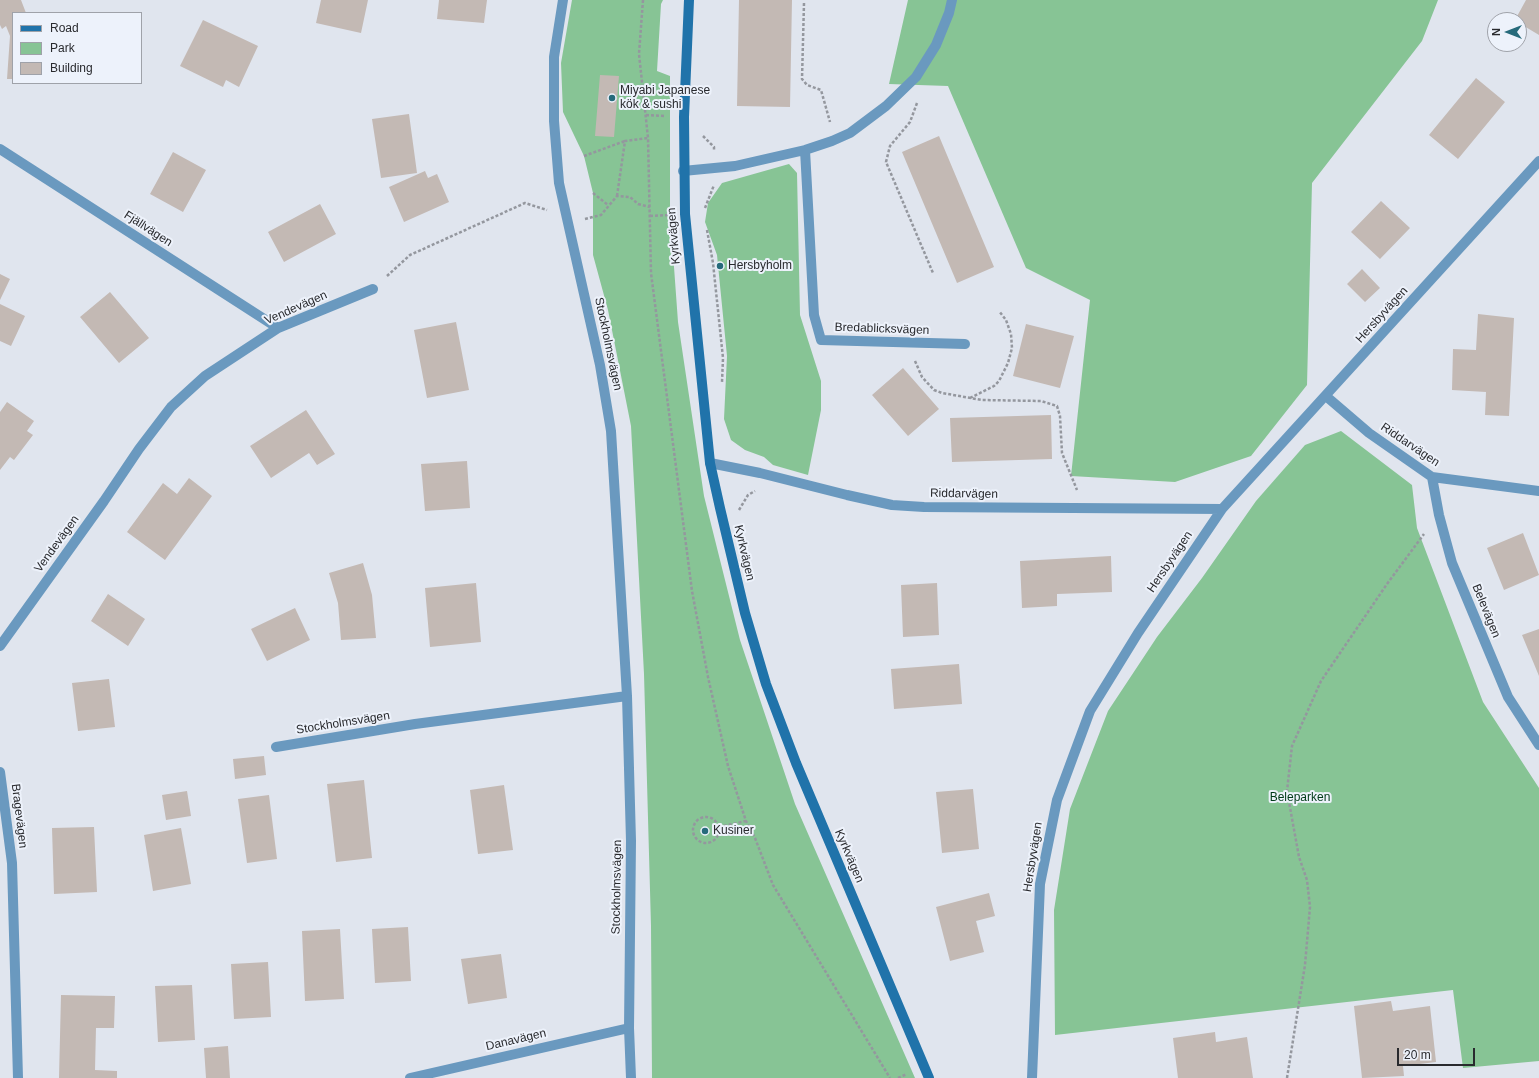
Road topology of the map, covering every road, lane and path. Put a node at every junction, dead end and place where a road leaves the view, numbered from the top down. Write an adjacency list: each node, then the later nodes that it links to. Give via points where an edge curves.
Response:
1 (563, 0): 19 (street, Stockholmsvägen, via 554,57 554,121 559,183)
2 (643, 0): 7 (path, via 639,54)
3 (689, 0): 14 (street, Kyrkvägen)
4 (952, 0): 8 (street, via 936,45 916,77 886,106 850,133)
5 (804, 2): 8 (path, via 802,79 807,85 820,90)
6 (918, 101): 21 (path, via 910,122 887,152 886,162)
7 (648, 138): 9 (path); 18 (path)
8 (838, 138): 10 (street)
9 (625, 141): 12 (path); 16 (path)
10 (805, 150): 14 (street, via 735,166); 25 (street, Bredablicksvägen, via 814,315 821,340)
11 (1, 152): 24 (street, Fjällvägen)
12 (584, 156)
13 (1539, 161): 28 (street, Hersbyvägen)
14 (683, 171): 30 (street, Kyrkvägen)
15 (593, 193): 17 (path)
16 (617, 196): 17 (path); 18 (path, via 630,197 638,204)
17 (609, 205): 19 (path, via 601,215)
18 (650, 207): 43 (path, via 651,273 692,591 725,751)
19 (568, 222): 22 (path, via 554,226 547,210 525,203 410,255); 39 (street, Stockholmsvägen, via 600,365 611,431)
20 (706, 228): 27 (path, via 713,263 723,358)
21 (933, 273)
22 (373, 289): 24 (street, Vendevägen)
23 (999, 311): 29 (path, via 1006,320 1011,334 1012,348 1008,363 994,386)
24 (278, 328): 38 (street, Vendevägen, via 205,376 171,407 138,449)
25 (908, 342): 26 (street, Bredablicksvägen); 29 (path, via 922,377 934,390 942,394)
26 (965, 344)
27 (722, 388)
28 (1326, 397): 32 (street, Riddarvägen, via 1369,433); 35 (street, Hersbyvägen)
29 (970, 398): 34 (path, via 1041,401 1057,406 1062,453)
30 (710, 463): 31 (street, Riddarvägen); 46 (street, Kyrkvägen, via 745,613 766,684 799,770)
31 (760, 473): 34 (street, Riddarvägen, via 847,496 892,504 924,507); 37 (path, via 759,489 748,495 739,509)
32 (1432, 477): 33 (street, Riddarvägen); 36 (street, Belevägen)
33 (1539, 491)
34 (1085, 508): 35 (street, Riddarvägen)
35 (1222, 509): 53 (street, Hersbyvägen, via 1138,633 1090,711 1057,800 1040,884)
36 (1439, 515): 40 (street, Belevägen, via 1452,563 1508,697); 54 (path, via 1387,584 1321,681 1292,746 1287,791 1299,857 1308,880 1310,907 1305,965)
37 (740, 516)
38 (0, 646)
39 (627, 696): 41 (street, Stockholmsvägen, via 415,724); 45 (street, Stockholmsvägen, via 631,841)
40 (1539, 745)
41 (276, 747)
42 (0, 772): 47 (street, Bragevägen, via 12,863)
43 (746, 821): 44 (path); 50 (path, via 773,885)
44 (719, 827): 44 (path, via 718,838 707,844 697,839 692,832 696,823 704,818 714,819)
45 (628, 1028): 48 (street, Danavägen); 49 (street, Stockholmsvägen)
46 (924, 1067): 51 (path); 52 (street, Kyrkvägen)
47 (18, 1078)
48 (410, 1078)
49 (631, 1078)
50 (890, 1078)
51 (898, 1078)
52 (929, 1078)
53 (1032, 1078)
54 (1287, 1078)

